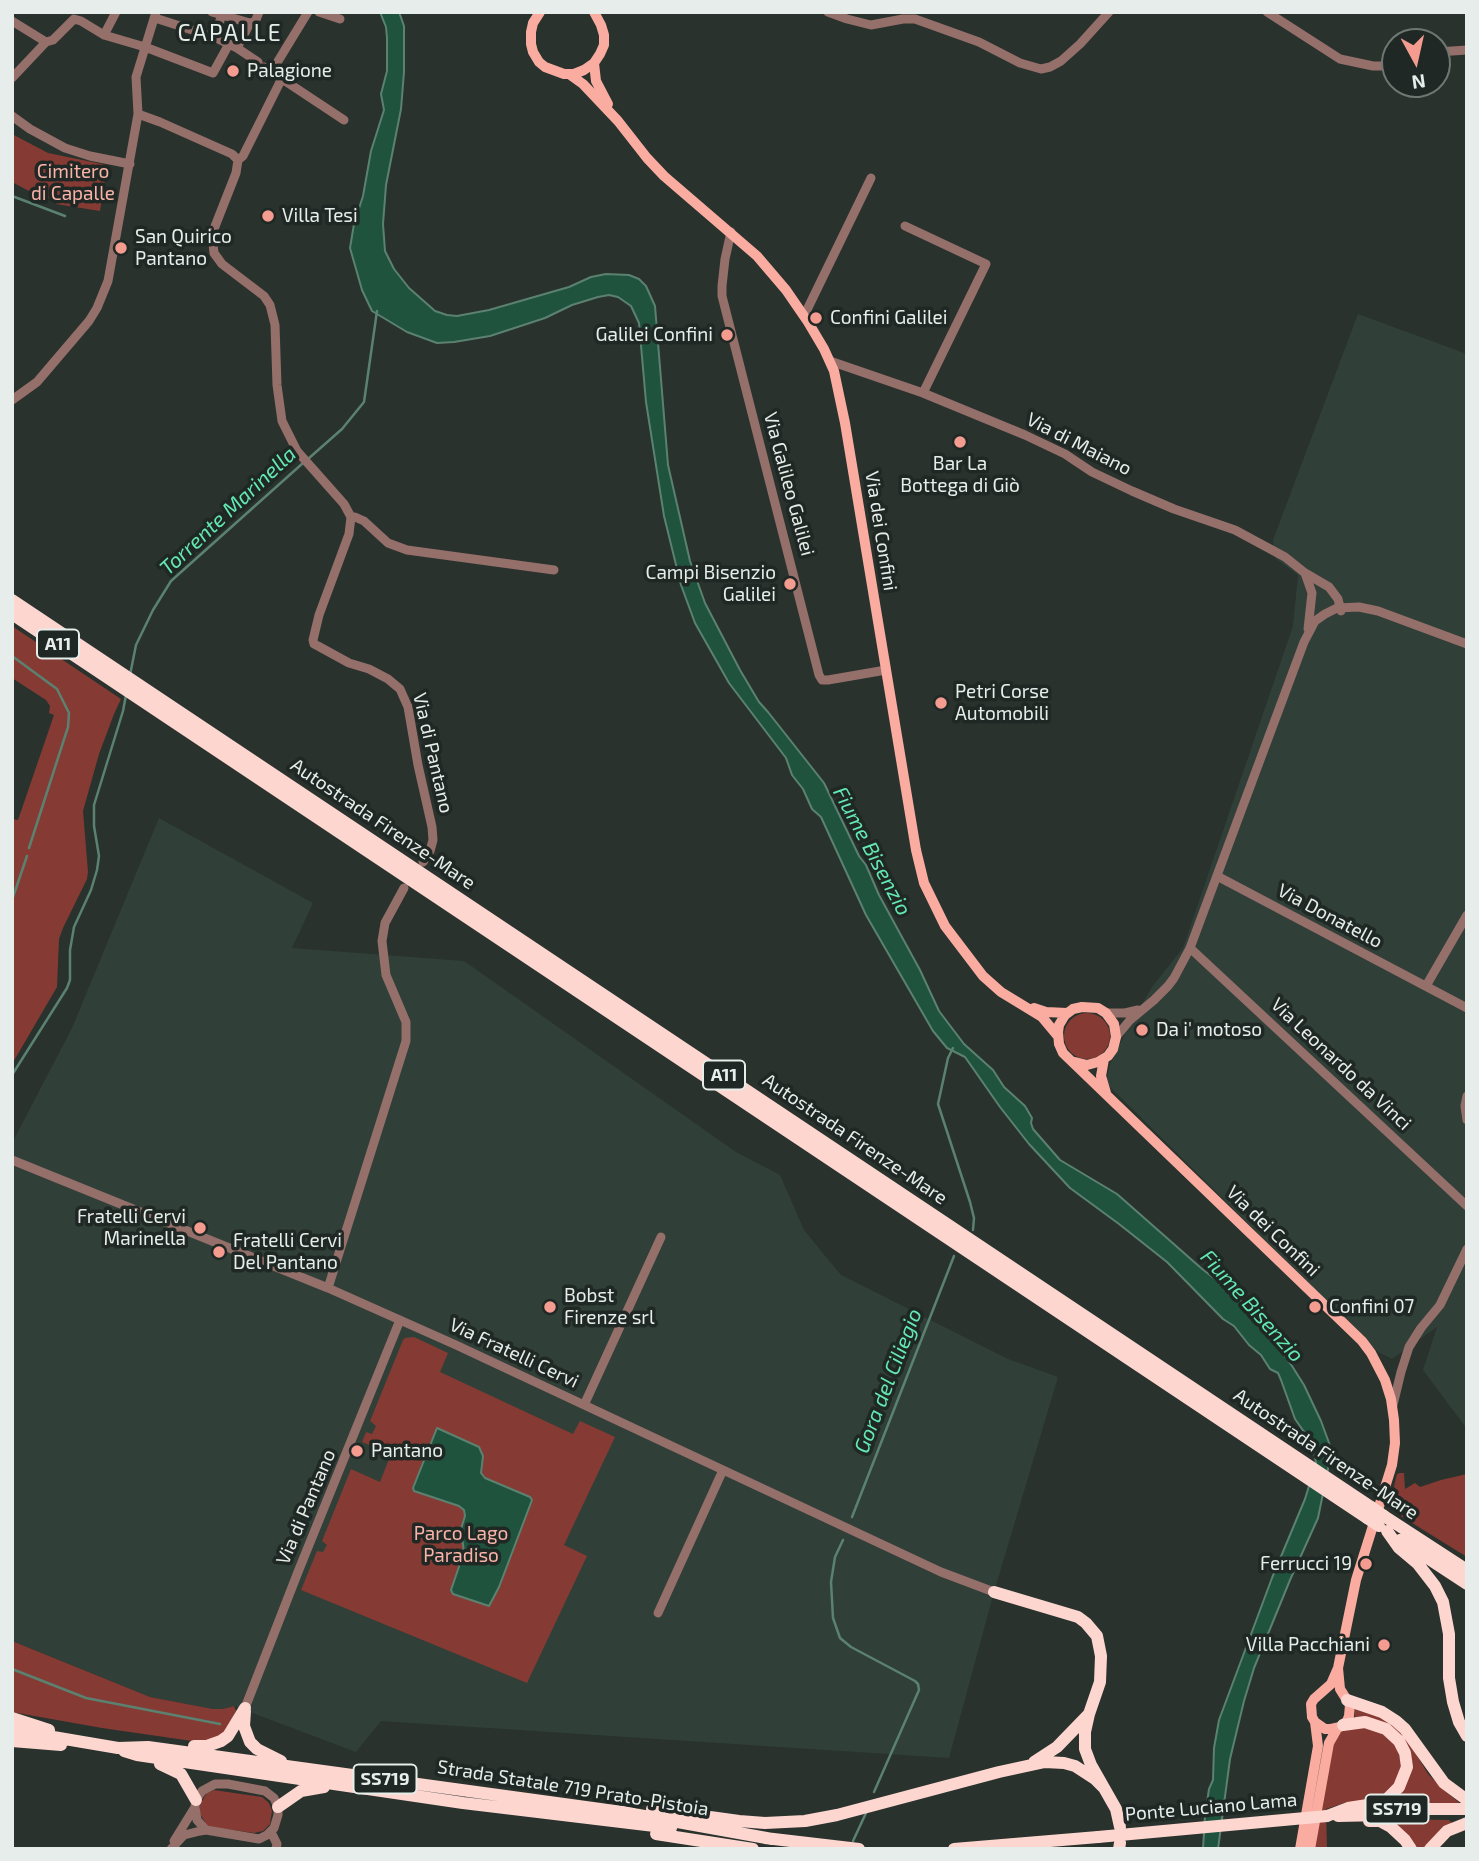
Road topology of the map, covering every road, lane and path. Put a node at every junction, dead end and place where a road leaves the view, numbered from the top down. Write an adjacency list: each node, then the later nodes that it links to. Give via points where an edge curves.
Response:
1 (116, 12): 19 (street)
2 (212, 12): 13 (street)
3 (260, 12): 17 (street)
4 (308, 12): 26 (street)
5 (320, 12): 15 (street)
6 (540, 12): 14 (main road, Via dei Confini)
7 (594, 12): 18 (main road)
8 (605, 12): 18 (main road)
9 (828, 12): 10 (street, via 871,25 915,19 1041,69 1061,61)
10 (1109, 12)
11 (1267, 12): 25 (street, via 1340,59)
12 (155, 15): 20 (street); 23 (street)
13 (222, 15): 17 (street); 20 (street)
14 (531, 18): 27 (main road, Via dei Confini, via 531,44 537,59 553,71)
15 (340, 19)
16 (12, 21): 21 (street)
17 (250, 23): 22 (street)
18 (601, 25): 24 (main road, via 604,45)
19 (104, 35): 21 (street, via 74,19); 23 (street)
20 (214, 37): 22 (street)
21 (46, 42): 28 (street)
22 (233, 46): 23 (street, via 214,74); 26 (street)
23 (145, 47): 30 (street, via 136,77)
24 (594, 63): 27 (main road); 33 (main road, Via dei Confini, via 597,84)
25 (1381, 66)
26 (265, 67): 29 (street)
27 (569, 74): 33 (main road, Via dei Confini)
28 (12, 78)
29 (282, 78): 32 (street); 34 (street)
30 (138, 114): 34 (street, via 232,153); 35 (street)
31 (12, 116): 35 (street, via 65,148)
32 (344, 120)
33 (618, 121): 38 (main road, Via dei Confini, via 664,176)
34 (238, 160): 43 (street, via 212,234 214,253 270,304 282,421 297,451)
35 (130, 164): 42 (street, via 108,281 97,308 37,382)
36 (871, 178): 39 (street)
37 (905, 226): 41 (street, via 986,264)
38 (731, 232): 39 (main road, Via dei Confini, via 757,256); 53 (street, Via Galileo Galilei, via 722,296 820,675 828,680)
39 (804, 316): 40 (main road, Via dei Confini)
40 (830, 361): 41 (street, Via di Maiano); 53 (main road, Via dei Confini, via 845,423)
41 (923, 393): 45 (street, Via di Maiano, via 1025,435 1132,491 1235,530)
42 (12, 400)
43 (351, 517): 44 (street, via 364,521 388,543 407,550); 54 (street, Via di Pantano, via 313,640 400,689 408,707 432,827 433,841)
44 (554, 570)
45 (1305, 573): 46 (street); 48 (street, Via di Maiano, via 1331,589)
46 (1312, 593): 50 (street); 51 (street)
47 (12, 600): 81 (highway, Autostrada Firenze-Mare / A11)
48 (1341, 607): 50 (street); 51 (street, via 1339,614); 52 (street, via 1378,611)
49 (12, 614): 81 (highway, Autostrada Firenze-Mare / A11)
50 (1325, 614): 51 (street)
51 (1306, 636): 55 (street)
52 (1467, 644)
53 (886, 670): 60 (main road, Via dei Confini, via 925,883 951,936 983,976)
54 (423, 862)
55 (1217, 876): 58 (street); 59 (street, Via Donatello)
56 (404, 888): 76 (street, via 385,923 382,941 386,975 407,1022 406,1041)
57 (1467, 915): 59 (street)
58 (1190, 948): 62 (street, via 1174,978); 73 (street, Via Leonardo da Vinci)
59 (1426, 986): 61 (street, Via Donatello)
60 (1009, 998): 63 (main road, Via dei Confini, via 1046,1012); 65 (main road, Via dei Confini, via 1042,1017)
61 (1467, 1008)
62 (1143, 1009): 64 (street); 66 (street)
63 (1067, 1013): 64 (main road, Via dei Confini, via 1085,1006); 65 (main road)
64 (1106, 1013): 66 (main road)
65 (1058, 1035): 68 (main road, Via dei Confini, via 1063,1053)
66 (1116, 1037): 67 (main road)
67 (1104, 1059): 68 (main road, via 1087,1065); 69 (main road, via 1101,1076)
68 (1074, 1062): 69 (main road, Via dei Confini)
69 (1107, 1096): 79 (main road, Via dei Confini, via 1362,1341 1379,1366)
70 (1467, 1096): 71 (street)
71 (1467, 1120)
72 (12, 1160): 76 (street, Via Fratelli Cervi)
73 (1467, 1206)
74 (661, 1237): 78 (street)
75 (1467, 1249): 79 (street, via 1440,1305 1409,1347)
76 (328, 1288): 77 (street, Via Fratelli Cervi)
77 (400, 1320): 78 (street, Via Fratelli Cervi); 90 (street, Via di Pantano)
78 (584, 1405): 80 (street, Via Fratelli Cervi)
79 (1393, 1407): 87 (main road, Via dei Confini, via 1392,1465 1356,1580)
80 (723, 1470): 85 (street, Via Fratelli Cervi, via 941,1572); 86 (street)
81 (1308, 1472): 82 (highway, Autostrada Firenze-Mare / A11, bridge)
82 (1383, 1524): 83 (highway, Autostrada Firenze-Mare / A11); 84 (highway, Autostrada Firenze-Mare / A11); 96 (highway, via 1443,1602 1453,1702)
83 (1467, 1570)
84 (1467, 1584)
85 (994, 1592): 91 (highway, via 1078,1618 1097,1636 1100,1682)
86 (658, 1613)
87 (1338, 1668): 88 (main road); 89 (main road)
88 (1323, 1692): 89 (main road, via 1331,1690); 93 (main road, via 1311,1704)
89 (1345, 1697): 94 (main road, via 1349,1716); 106 (highway, via 1396,1721 1444,1783)
90 (245, 1708): 99 (highway, via 233,1730 215,1744); 103 (highway, via 244,1726 250,1742)
91 (1089, 1714): 102 (highway, via 1057,1747); 105 (highway, via 1086,1749)
92 (12, 1718): 98 (highway)
93 (1315, 1723): 94 (main road, via 1325,1729); 121 (main road, via 1317,1753)
94 (1340, 1727): 110 (highway, via 1365,1722 1386,1729 1399,1741 1406,1767 1399,1787 1387,1799); 122 (main road, via 1329,1742)
95 (12, 1730): 98 (highway, Strada Statale 719 Prato-Pistoia / SS719)
96 (1467, 1736)
97 (12, 1741): 98 (highway)
98 (93, 1744): 100 (highway, Strada Statale 719 Prato-Pistoia / SS719)
99 (148, 1747): 100 (highway, Strada Statale 719 Prato-Pistoia / SS719); 103 (highway, Strada Statale 719 Prato-Pistoia / SS719)
100 (118, 1748): 101 (highway, Strada Statale 719 Prato-Pistoia / SS719)
101 (137, 1755): 104 (highway, Strada Statale 719 Prato-Pistoia / SS719); 107 (highway, via 181,1774)
102 (1032, 1763): 105 (highway, via 1075,1766); 111 (highway, via 805,1821 765,1823 648,1809)
103 (295, 1767): 111 (highway, Strada Statale 719 Prato-Pistoia / SS719)
104 (341, 1785): 108 (highway, via 301,1791); 111 (highway, Strada Statale 719 Prato-Pistoia / SS719, via 463,1803)
105 (1104, 1788): 113 (highway)
106 (1467, 1800)
107 (196, 1803): 108 (street, via 207,1787 229,1784 265,1791); 114 (street, via 197,1820); 116 (street)
108 (278, 1807): 115 (street)
109 (1467, 1809): 110 (highway, SS719, via 1374,1809)
110 (1327, 1816): 112 (highway, SS719); 120 (highway, Ponte Luciano Lama / SS719, bridge); 123 (highway, via 1380,1821)
111 (624, 1818): 118 (highway, via 652,1834); 119 (highway, Strada Statale 719 Prato-Pistoia / SS719)
112 (1467, 1820): 124 (highway, via 1447,1831)
113 (1120, 1827)
114 (206, 1830): 115 (street, via 259,1839); 116 (street, via 184,1835)
115 (271, 1832): 117 (street)
116 (170, 1849)
117 (276, 1849)
118 (753, 1849)
119 (859, 1849)
120 (954, 1849)
121 (1300, 1849)
122 (1310, 1849)
123 (1411, 1849)
124 (1430, 1849)

